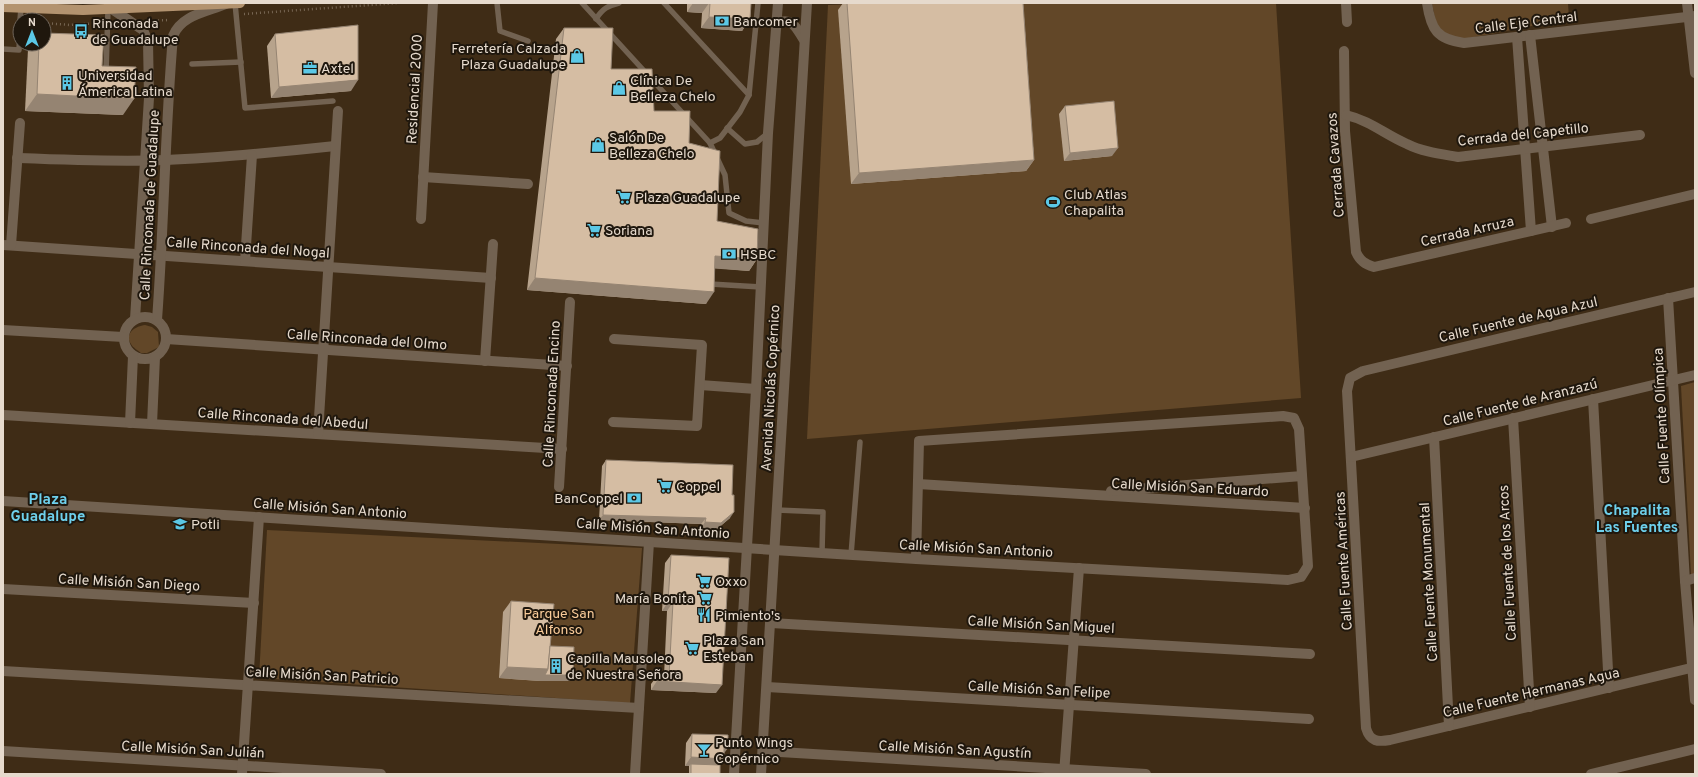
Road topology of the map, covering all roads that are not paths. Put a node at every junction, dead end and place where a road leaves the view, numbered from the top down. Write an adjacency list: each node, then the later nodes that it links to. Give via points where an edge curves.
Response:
1 (240, 3): 13 (main road)
2 (433, 3): 49 (street, Residencial 2000)
3 (497, 3): 25 (lane, via 500,31)
4 (582, 3): 19 (lane)
5 (620, 3): 19 (lane, via 608,6)
6 (664, 3): 31 (lane)
7 (758, 3): 31 (lane)
8 (778, 3): 21 (street, Avenida Nicolás Copérnico)
9 (807, 3): 24 (street, Avenida Nicolás Copérnico)
10 (1346, 3): 20 (street)
11 (1427, 3): 23 (street, Calle Eje Central, via 1435,31 1449,41 1464,43)
12 (1687, 3): 18 (street)
13 (231, 4): 16 (main road); 27 (lane); 33 (street, Calle Rinconada de Guadalupe, via 186,18 175,31)
14 (3, 7): 15 (main road)
15 (21, 8): 16 (main road); 17 (lane)
16 (110, 9): 30 (lane); 32 (street, Calle Rinconada de Guadalupe, via 138,25 147,35)
17 (21, 12)
18 (1692, 17): 22 (street, Calle Eje Central); 29 (street)
19 (596, 18): 41 (lane)
20 (1347, 22)
21 (777, 23): 24 (street, via 784,20 792,23); 39 (street, Avenida Nicolás Copérnico)
22 (1530, 35): 23 (street, Calle Eje Central); 43 (street)
23 (1517, 37): 44 (street)
24 (804, 40): 104 (street, Avenida Nicolás Copérnico)
25 (528, 41)
26 (1344, 52): 36 (street, Cerrada Cavazos)
27 (241, 62): 28 (lane); 34 (lane, via 245,108)
28 (192, 64)
29 (1695, 73)
30 (106, 81)
31 (749, 95): 38 (lane)
32 (149, 98): 33 (street); 47 (street, Calle Rinconada de Guadalupe)
33 (168, 99): 48 (street, Calle Rinconada de Guadalupe)
34 (333, 101)
35 (338, 112): 42 (street)
36 (1346, 115): 44 (street, Cerrada del Capetillo, via 1365,120 1408,145 1429,152 1458,157); 64 (street, Cerrada Cavazos, via 1345,131 1356,252 1359,259)
37 (20, 123): 46 (street)
38 (727, 128): 39 (lane, via 745,144 757,142); 41 (lane, via 720,138)
39 (768, 133): 54 (street, Avenida Nicolás Copérnico)
40 (1640, 135): 43 (street, Cerrada del Capetillo)
41 (710, 143): 54 (lane, via 725,175 729,213 746,221)
42 (335, 146): 45 (street); 63 (street)
43 (1543, 147): 44 (street, Cerrada del Capetillo); 56 (street)
44 (1524, 149): 57 (street)
45 (252, 155): 48 (street); 62 (street)
46 (17, 158): 47 (street); 59 (street)
47 (146, 160): 48 (street); 60 (street, Calle Rinconada de Guadalupe)
48 (165, 160): 61 (street, Calle Rinconada de Guadalupe)
49 (423, 177): 50 (street); 52 (street, Residencial 2000)
50 (528, 184)
51 (1695, 194): 53 (street)
52 (421, 219)
53 (1591, 219)
54 (764, 223): 67 (street, Avenida Nicolás Copérnico)
55 (1566, 223): 56 (street, Cerrada Arruza)
56 (1552, 227): 57 (street, Cerrada Arruza)
57 (1531, 231): 64 (street, Cerrada Arruza)
58 (493, 244): 65 (street)
59 (7, 245): 60 (street, Calle Rinconada del Nogal)
60 (140, 254): 61 (street, Calle Rinconada del Nogal); 71 (street, Calle Rinconada de Guadalupe)
61 (162, 255): 62 (street, Calle Rinconada del Nogal); 72 (street, Calle Rinconada de Guadalupe)
62 (245, 261): 63 (street, Calle Rinconada del Nogal)
63 (328, 267): 65 (street, Calle Rinconada del Nogal); 77 (street)
64 (1374, 267)
65 (491, 278): 80 (street)
66 (710, 284): 67 (lane)
67 (761, 287): 86 (street, Avenida Nicolás Copérnico)
68 (1695, 292): 69 (street, Calle Fuente de Agua Azul)
69 (1668, 298): 83 (street, Calle Fuente de Agua Azul, via 1363,370); 84 (street, Calle Fuente Olímpica)
70 (570, 302): 81 (street, Calle Rinconada Encino)
71 (135, 319): 72 (street, via 142,316); 74 (street, via 129,323)
72 (157, 320): 75 (street, via 166,332)
73 (3, 330): 74 (street)
74 (123, 337): 78 (street, via 124,344)
75 (166, 339): 77 (street, Calle Rinconada del Olmo); 79 (street, via 161,353)
76 (614, 339): 85 (street, via 702,345)
77 (323, 351): 80 (street, Calle Rinconada del Olmo); 93 (street)
78 (133, 356): 79 (street, via 140,359); 91 (street)
79 (155, 357): 92 (street)
80 (485, 361): 81 (street, Calle Rinconada del Olmo)
81 (566, 366): 96 (street, Calle Rinconada Encino)
82 (1695, 375): 84 (street, Calle Fuente de Aranzazú)
83 (1350, 378): 97 (street, Calle Fuente Américas, via 1347,391)
84 (1673, 380): 87 (street, Calle Fuente de Aranzazú); 114 (street, Calle Fuente Olímpica)
85 (700, 385): 86 (street); 90 (street, via 697,426)
86 (756, 389): 107 (street, Avenida Nicolás Copérnico)
87 (1593, 399): 89 (street, Calle Fuente de Aranzazú); 124 (street)
88 (3, 415): 91 (street, Calle Rinconada del Abedul)
89 (1513, 418): 94 (street, Calle Fuente de Aranzazú); 127 (street, Calle Fuente de los Arcos)
90 (613, 422)
91 (130, 423): 92 (street, Calle Rinconada del Abedul)
92 (152, 424): 93 (street, Calle Rinconada del Abedul)
93 (318, 434): 96 (street, Calle Rinconada del Abedul)
94 (1434, 437): 97 (street, Calle Fuente de Aranzazú); 130 (street, Calle Fuente Monumental)
95 (860, 442): 110 (lane)
96 (562, 449): 100 (street, Calle Rinconada Encino)
97 (1351, 457): 131 (street, Calle Fuente Américas, via 1366,728)
98 (1302, 476): 99 (street, via 1299,429 1294,418 1283,416 919,441); 101 (street, Calle Misión San Eduardo); 103 (street)
99 (918, 484): 101 (street, Calle Misión San Eduardo); 111 (street)
100 (559, 487)
101 (1073, 494): 103 (street, Calle Misión San Eduardo)
102 (3, 501): 105 (street, Calle Misión San Antonio)
103 (1305, 508): 112 (street, Calle Misión San Antonio, via 1308,566 1301,577 1288,580)
104 (777, 510): 108 (street, Avenida Nicolás Copérnico); 109 (lane, via 823,512)
105 (259, 517): 106 (street, Calle Misión San Antonio); 116 (street)
106 (649, 542): 107 (street, Calle Misión San Antonio); 128 (street)
107 (747, 548): 108 (street, Calle Misión San Antonio); 139 (street, Avenida Nicolás Copérnico)
108 (775, 550): 109 (street, Calle Misión San Antonio); 117 (street, Avenida Nicolás Copérnico)
109 (822, 553): 110 (street, Calle Misión San Antonio)
110 (851, 555): 111 (street, Calle Misión San Antonio)
111 (916, 559): 112 (street, Calle Misión San Antonio)
112 (1079, 568): 118 (street)
113 (1695, 578): 114 (street)
114 (1685, 581): 120 (street, Calle Fuente Olímpica)
115 (3, 588): 116 (street, Calle Misión San Diego)
116 (254, 603): 122 (street)
117 (771, 624): 118 (street, Calle Misión San Miguel); 123 (street, Avenida Nicolás Copérnico)
118 (1074, 640): 119 (street, Calle Misión San Miguel); 126 (street)
119 (1310, 654)
120 (1694, 668): 124 (street, Calle Fuente Hermanas Agua); 125 (street, Calle Fuente Olímpica)
121 (3, 670): 122 (street, Calle Misión San Patricio)
122 (249, 685): 128 (street, Calle Misión San Patricio); 135 (street)
123 (767, 687): 126 (street, Calle Misión San Felipe); 134 (street, Avenida Nicolás Copérnico)
124 (1609, 688): 127 (street, Calle Fuente Hermanas Agua)
125 (1695, 700)
126 (1069, 705): 129 (street, Calle Misión San Felipe); 136 (street)
127 (1530, 707): 130 (street, Calle Fuente Hermanas Agua)
128 (639, 708): 138 (street)
129 (1310, 719)
130 (1449, 726): 131 (street, Calle Fuente Hermanas Agua, via 1381,742)
131 (1373, 740)
132 (1695, 749): 142 (street)
133 (3, 751): 135 (street, Calle Misión San Julián)
134 (763, 751): 136 (street, Calle Misión San Agustín); 140 (street, Avenida Nicolás Copérnico)
135 (243, 770): 137 (street, Calle Misión San Julián)
136 (1065, 772): 141 (street, Calle Misión San Agustín)
137 (381, 774)
138 (635, 774)
139 (734, 774)
140 (761, 774)
141 (1146, 774)
142 (1591, 774)

